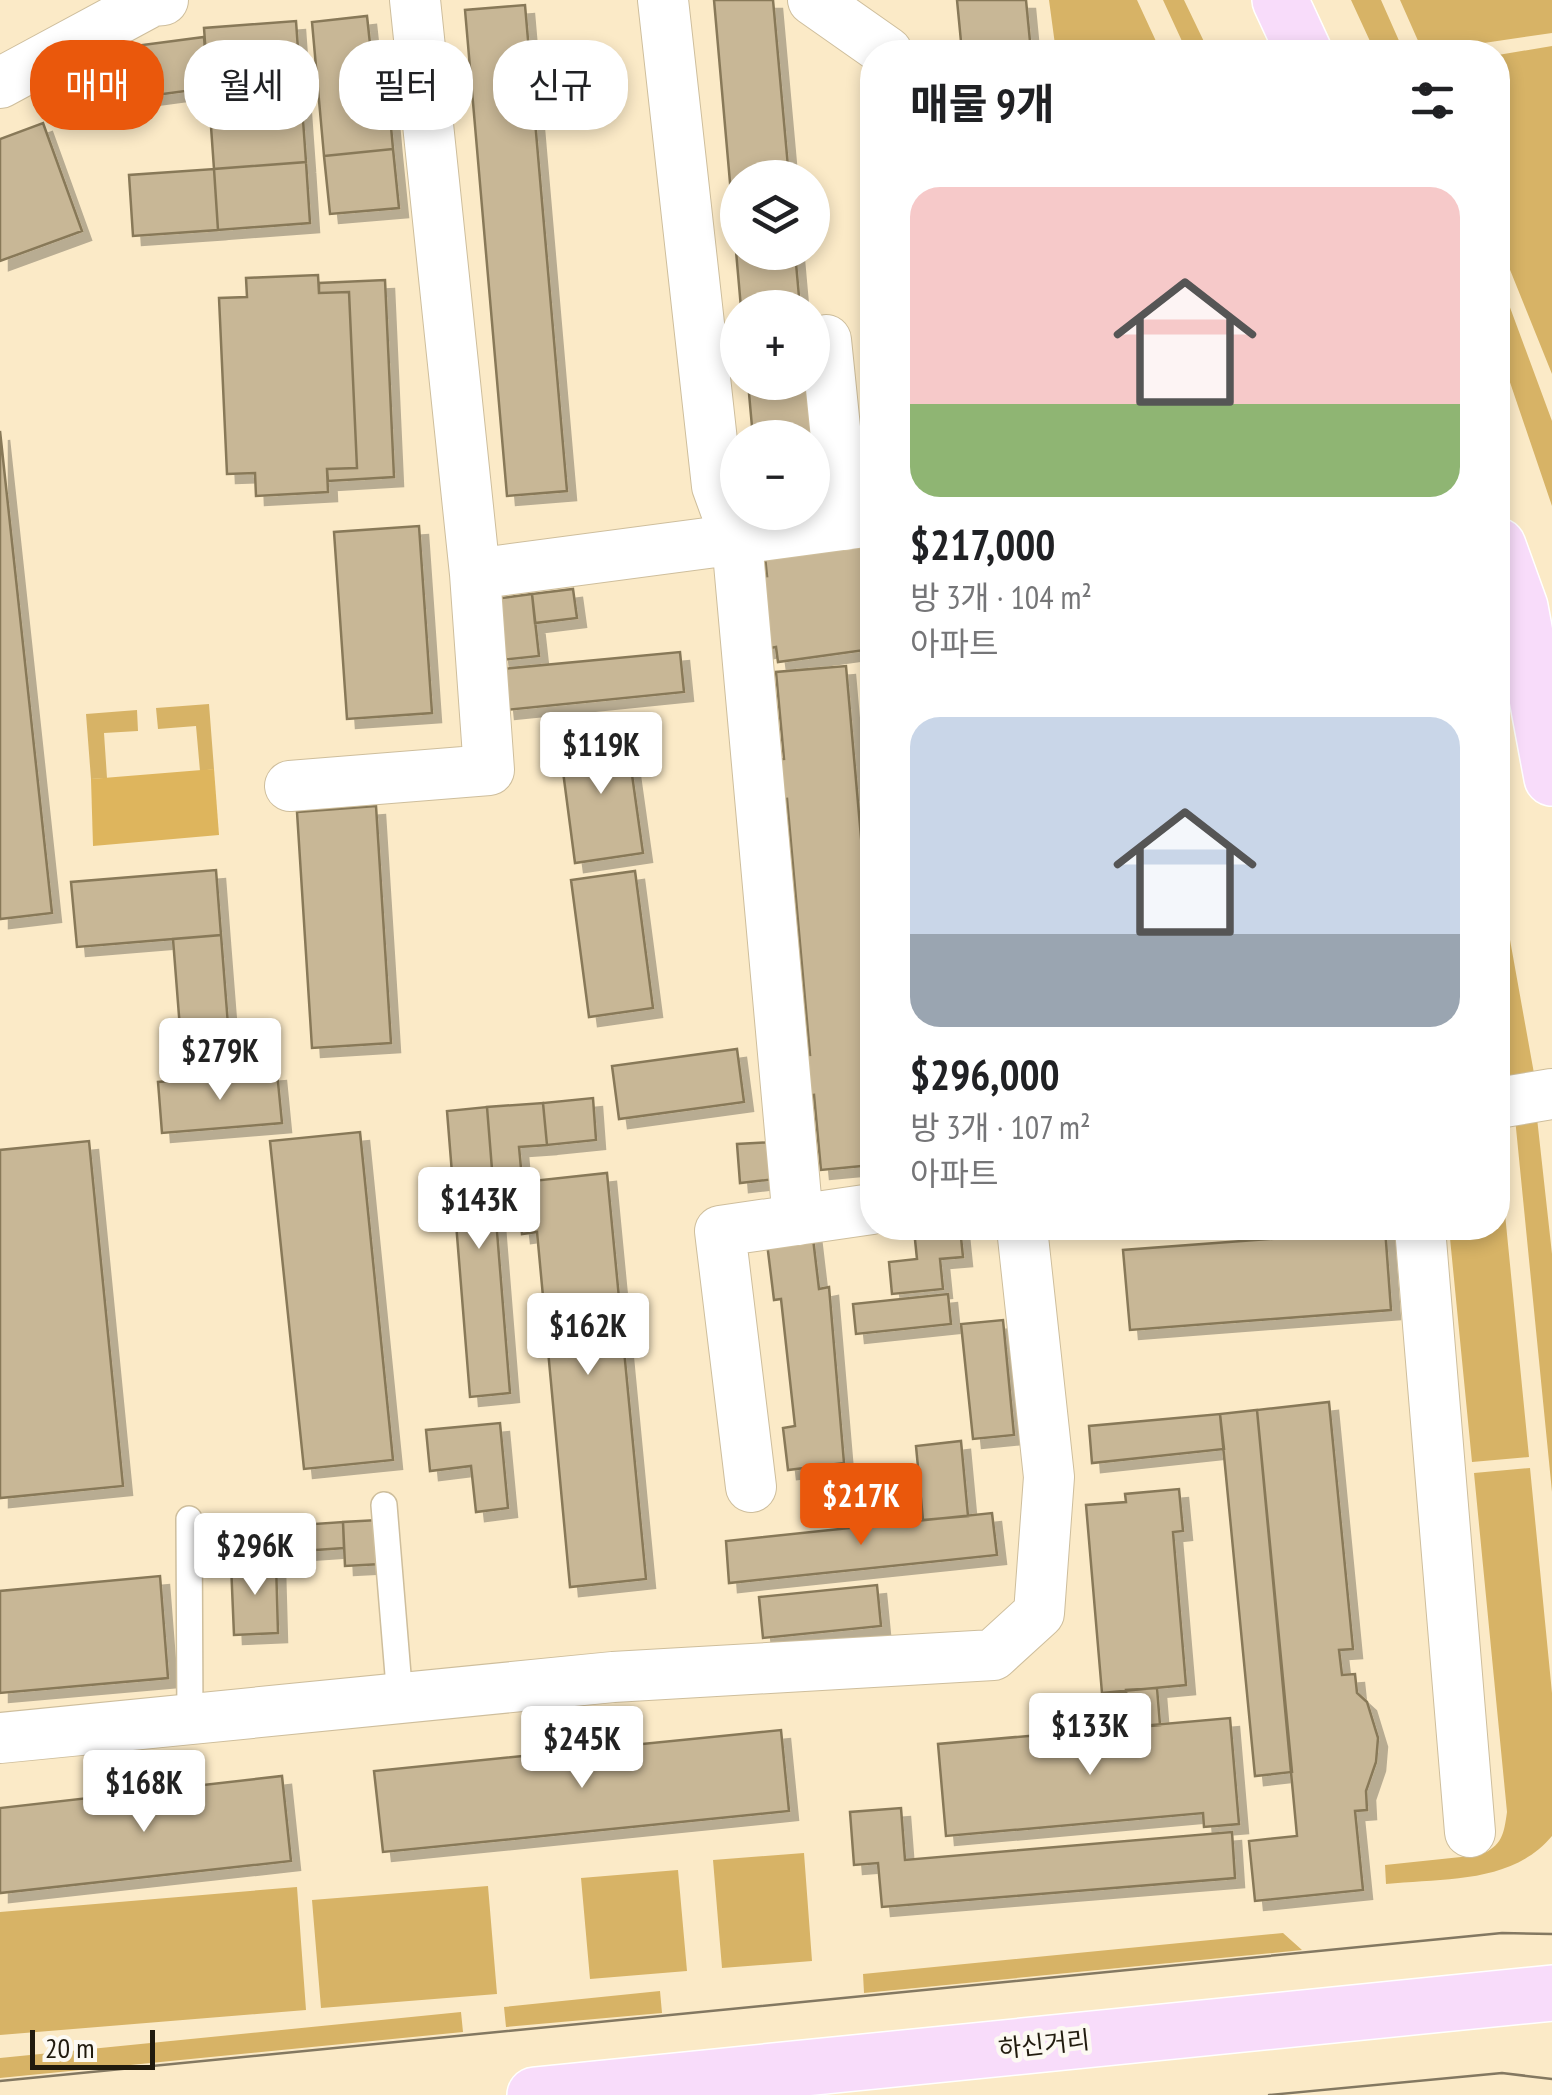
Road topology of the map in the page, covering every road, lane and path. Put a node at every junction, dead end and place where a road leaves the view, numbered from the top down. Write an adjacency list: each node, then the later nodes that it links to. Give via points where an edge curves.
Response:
1 (152, 0): 2 (street); 9 (street)
2 (164, 0)
3 (414, 0): 13 (street)
4 (663, 0): 12 (street, via 717,486)
5 (813, 0): 7 (street)
6 (1280, 0): 8 (main road)
7 (870, 40)
8 (1298, 40)
9 (0, 83)
10 (830, 362): 11 (street)
11 (859, 523): 12 (street)
12 (737, 541): 13 (street); 20 (street)
13 (475, 574): 16 (street, via 489,770)
14 (1510, 579): 15 (main road)
15 (1552, 778)
16 (290, 786)
17 (1552, 1094): 18 (street)
18 (1510, 1101)
19 (860, 1211): 20 (street)
20 (798, 1220): 23 (street, via 720,1231)
21 (1023, 1240): 26 (street, via 1049,1476 1039,1613 993,1656 613,1678)
22 (1421, 1240): 29 (street)
23 (751, 1487)
24 (384, 1504): 26 (lane)
25 (189, 1519): 27 (lane)
26 (400, 1699): 27 (street)
27 (190, 1720): 28 (street)
28 (0, 1738)
29 (1470, 1832)
30 (1552, 1993): 31 (main road, 하신거리)
31 (554, 2094)

